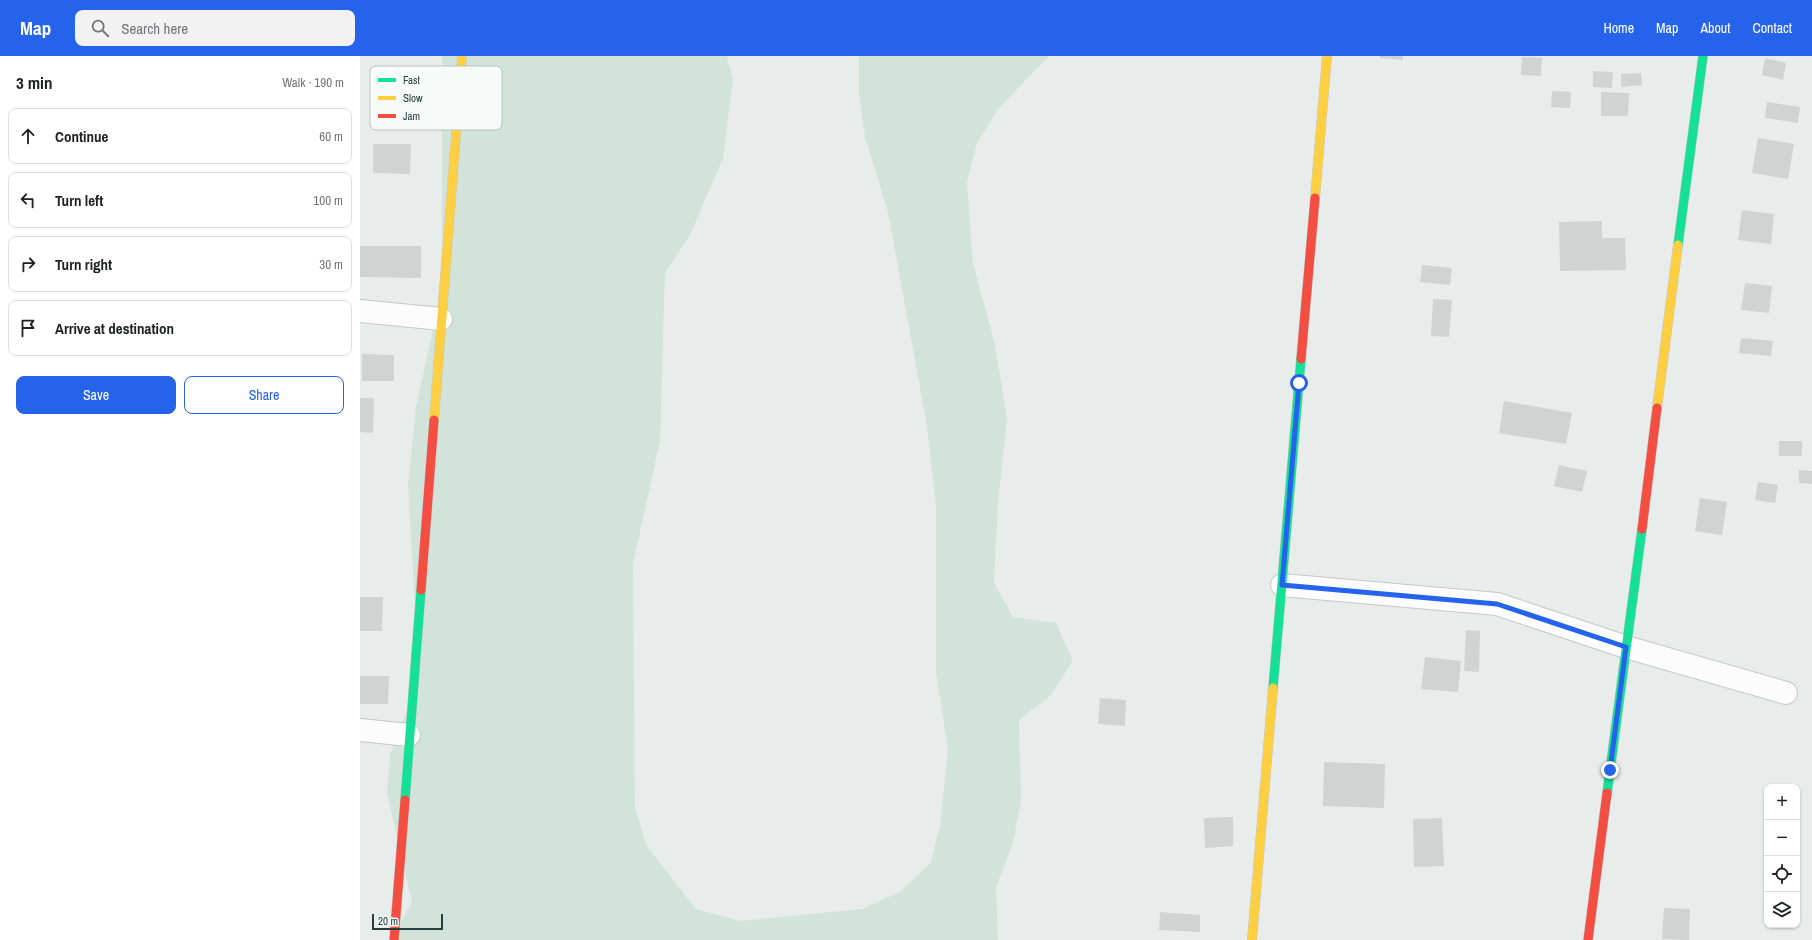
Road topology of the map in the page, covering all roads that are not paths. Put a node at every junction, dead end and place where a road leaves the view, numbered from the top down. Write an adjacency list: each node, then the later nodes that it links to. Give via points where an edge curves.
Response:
1 (462, 56): 4 (street)
2 (1327, 56): 8 (street)
3 (1703, 56): 9 (street)
4 (461, 66)
5 (456, 130): 7 (street)
6 (360, 311): 7 (street)
7 (441, 319): 12 (street)
8 (1282, 585): 9 (street, via 1497,604); 14 (street)
9 (1626, 647): 10 (street); 15 (street)
10 (1786, 693)
11 (360, 730): 12 (street)
12 (410, 735): 13 (street)
13 (394, 940)
14 (1252, 940)
15 (1588, 940)

